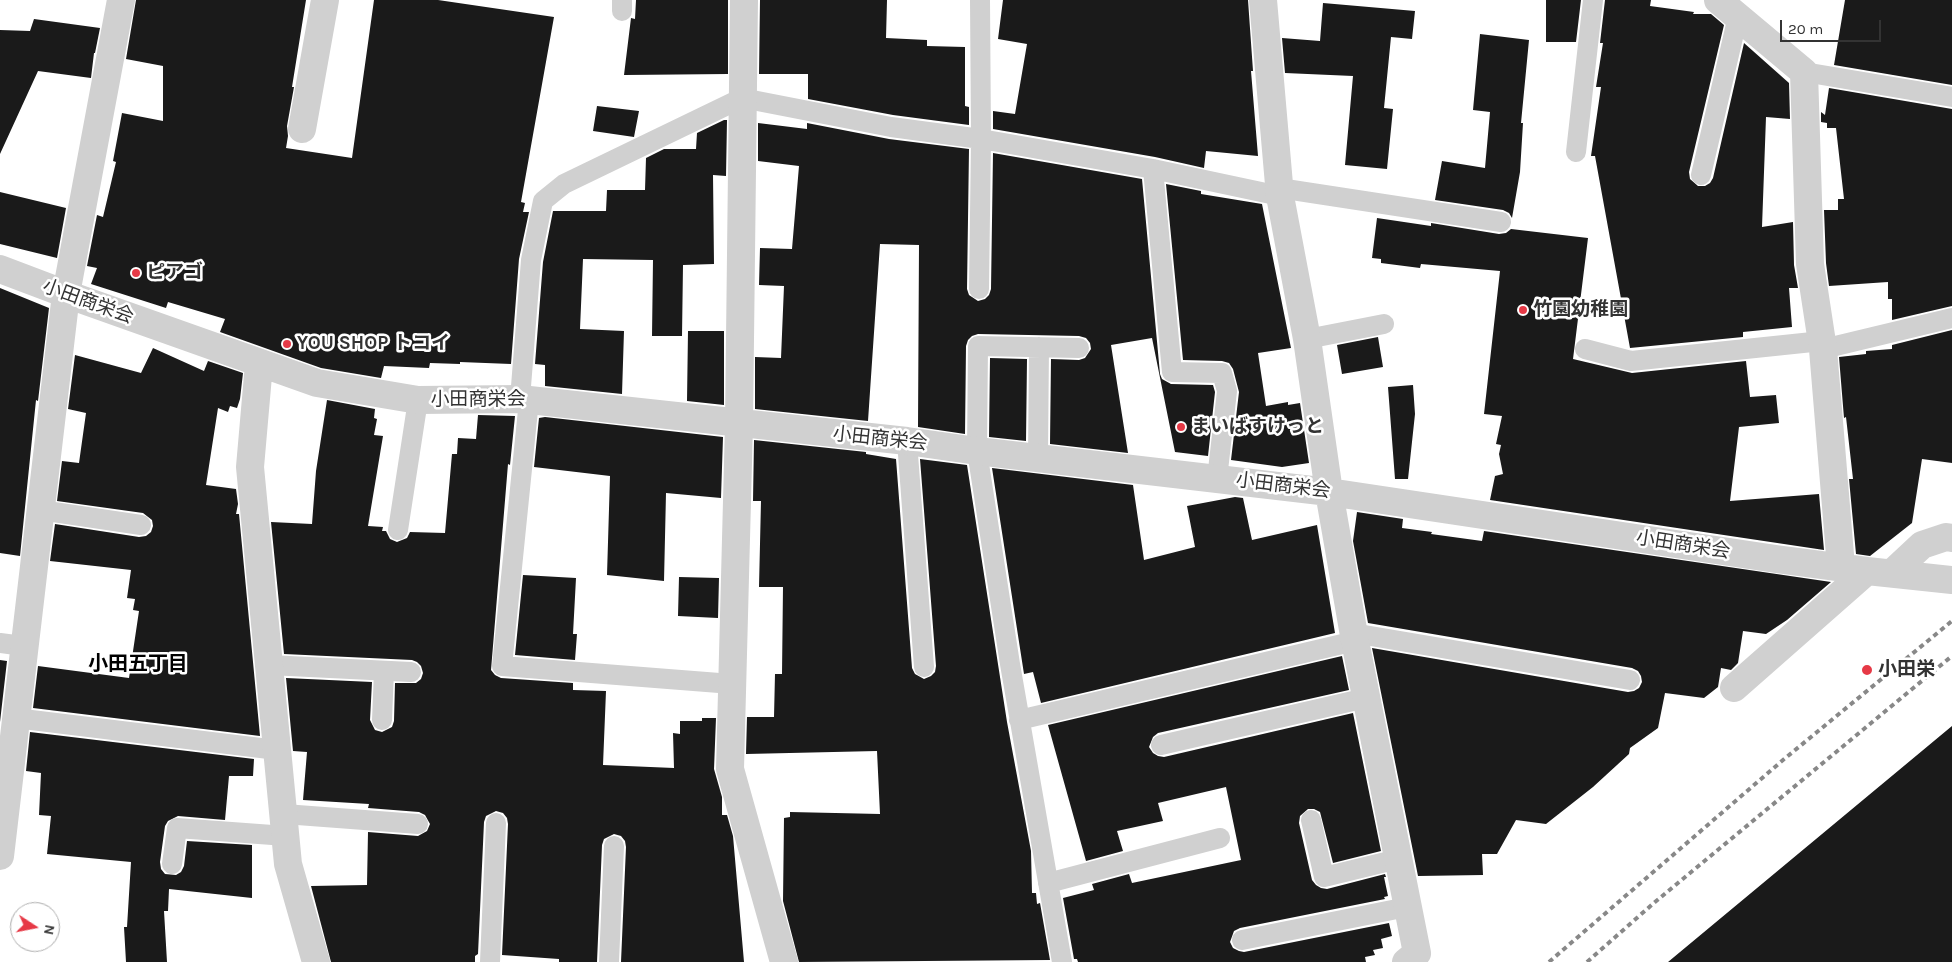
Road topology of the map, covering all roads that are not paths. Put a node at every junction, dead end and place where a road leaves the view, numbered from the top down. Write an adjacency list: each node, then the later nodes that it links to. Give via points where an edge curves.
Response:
1 (121, 0): 20 (street)
2 (325, 0): 11 (street)
3 (744, 0): 10 (street)
4 (980, 0): 12 (lane)
5 (1263, 0): 16 (street)
6 (1593, 0): 13 (lane)
7 (1724, 4): 8 (street); 15 (lane)
8 (1804, 72): 9 (lane); 24 (street, via 1810,264)
9 (1952, 97)
10 (742, 98): 12 (lane, via 891,127); 30 (lane, via 564,184 543,201 531,260); 31 (street)
11 (302, 129)
12 (981, 139): 14 (lane); 19 (lane)
13 (1576, 152)
14 (1153, 170): 16 (lane); 35 (lane, via 1172,372 1222,373 1227,391)
15 (1701, 176)
16 (1279, 192): 17 (lane); 23 (street)
17 (1501, 222)
18 (0, 269): 20 (street, 小田商栄会)
19 (979, 289)
20 (66, 294): 28 (street, 小田商栄会); 37 (street)
21 (1952, 318): 24 (lane)
22 (1384, 324): 23 (lane)
23 (1307, 339): 36 (street)
24 (1822, 345): 27 (lane, via 1631,361); 41 (street)
25 (1039, 347): 26 (lane); 33 (lane, via 978,346); 34 (lane)
26 (1079, 348)
27 (1585, 349)
28 (260, 364): 29 (street, 小田商栄会, via 317,383); 45 (street, via 250,468)
29 (418, 400): 30 (street, 小田商栄会); 39 (lane)
30 (525, 400): 31 (street, 小田商栄会); 50 (lane, via 502,666)
31 (739, 424): 32 (street, 小田商栄会); 50 (street)
32 (907, 441): 33 (street, 小田商栄会); 46 (lane)
33 (977, 451): 34 (street, 小田商栄会); 55 (lane)
34 (1038, 458): 35 (street, 小田商栄会)
35 (1217, 479): 36 (street, 小田商栄会)
36 (1329, 492): 41 (street, 小田商栄会); 43 (street)
37 (40, 510): 38 (lane); 44 (street)
38 (141, 526)
39 (398, 530)
40 (1952, 538): 41 (street, via 1922,545)
41 (1867, 571): 42 (street, 小田商栄会); 51 (street)
42 (1952, 580)
43 (1354, 637): 49 (lane); 52 (street); 55 (lane)
44 (12, 645): 53 (street)
45 (269, 665): 47 (lane); 57 (street)
46 (924, 666)
47 (384, 671): 48 (lane); 54 (lane)
48 (411, 672)
49 (1630, 680)
50 (732, 684): 74 (street, via 730,770)
51 (1734, 688)
52 (1366, 698): 56 (lane); 66 (street)
53 (15, 718): 57 (lane); 58 (street)
54 (382, 720)
55 (1020, 720): 68 (lane)
56 (1162, 745)
57 (277, 750): 62 (street)
58 (4, 782): 65 (street)
59 (1311, 820): 66 (lane, via 1324,877)
60 (496, 823): 72 (lane)
61 (418, 824): 62 (lane)
62 (285, 825): 67 (lane, via 177,828); 71 (street, via 288,864)
63 (1220, 838): 68 (lane)
64 (614, 846): 73 (lane)
65 (0, 856)
66 (1398, 859): 69 (street)
67 (172, 864)
68 (1048, 883): 75 (lane)
69 (1407, 907): 70 (lane); 76 (street, via 1416,953)
70 (1242, 940)
71 (316, 962)
72 (490, 962)
73 (609, 962)
74 (784, 962)
75 (1062, 962)
76 (1406, 962)

